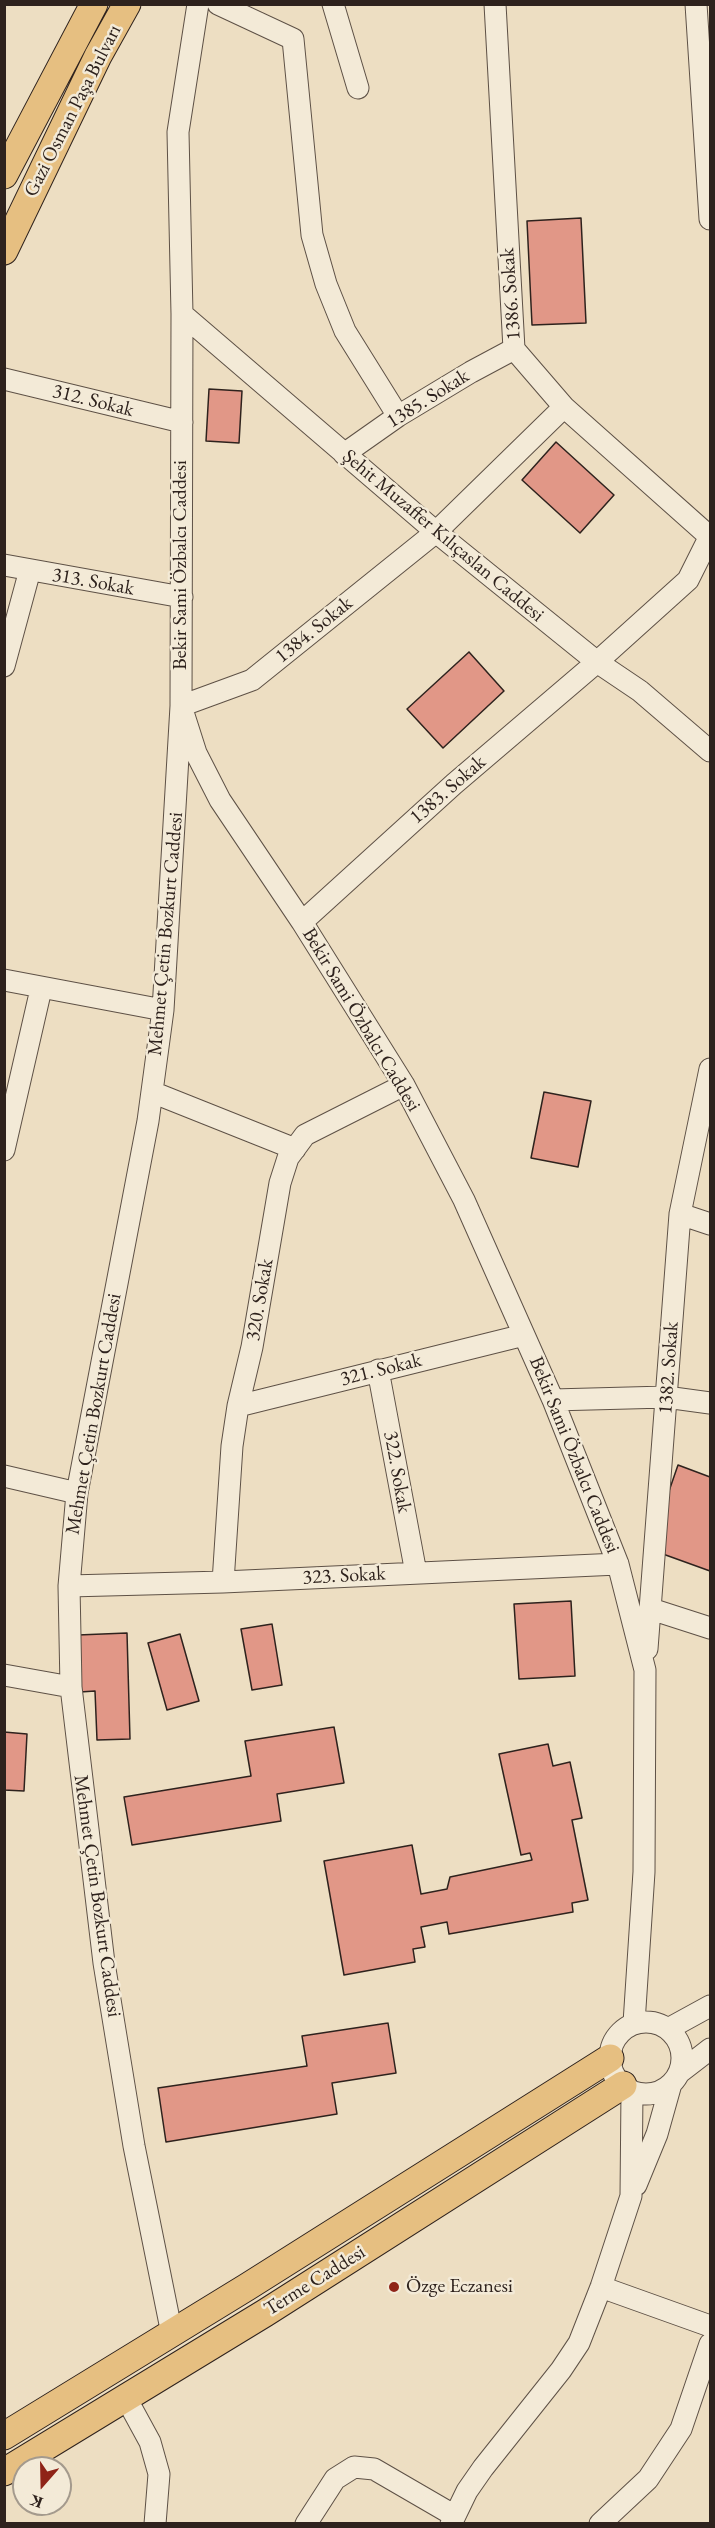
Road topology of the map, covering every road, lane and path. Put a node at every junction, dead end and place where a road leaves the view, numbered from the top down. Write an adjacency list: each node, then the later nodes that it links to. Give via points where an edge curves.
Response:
1 (94, 4): 9 (main road, Gazi Osman Paşa Bulvarı)
2 (127, 4): 11 (main road, Gazi Osman Paşa Bulvarı)
3 (198, 4): 12 (street, Bekir Sami Özbalcı Caddesi, via 178,132)
4 (218, 4): 16 (street, via 293,39 312,235 345,331)
5 (333, 4): 8 (street)
6 (495, 4): 13 (street, 1386. Sokak)
7 (696, 4): 10 (street)
8 (358, 88)
9 (4, 175)
10 (711, 219)
11 (4, 251)
12 (182, 314): 17 (street, Bekir Sami Özbalcı Caddesi); 18 (street, Şehit Muzaffer Kılıçaslan Caddesi)
13 (514, 349): 15 (street, 1386. Sokak); 16 (street, 1385. Sokak)
14 (4, 379): 17 (street, 312. Sokak)
15 (564, 407): 19 (street, 1384. Sokak); 20 (street, 1386. Sokak)
16 (398, 416): 18 (street, 1385. Sokak)
17 (182, 422): 23 (street, Bekir Sami Özbalcı Caddesi)
18 (344, 454): 19 (street, Şehit Muzaffer Kılıçaslan Caddesi)
19 (435, 532): 24 (street, Şehit Muzaffer Kılıçaslan Caddesi); 26 (street, 1384. Sokak, via 252,680)
20 (710, 536): 24 (street, 1383. Sokak, via 688,580)
21 (4, 565): 22 (street, 313. Sokak)
22 (30, 570): 23 (street, 313. Sokak); 25 (street)
23 (182, 597): 26 (street, Bekir Sami Özbalcı Caddesi)
24 (597, 662): 27 (street, Şehit Muzaffer Kılıçaslan Caddesi, via 640,691); 28 (street, 1383. Sokak, via 454,784)
25 (4, 666)
26 (181, 706): 28 (street, Bekir Sami Özbalcı Caddesi, via 196,753 220,800); 31 (street, Mehmet Çetin Bozkurt Caddesi)
27 (711, 751)
28 (302, 922): 33 (street, Bekir Sami Özbalcı Caddesi)
29 (4, 980): 30 (street)
30 (41, 989): 31 (street); 36 (street)
31 (163, 1010): 34 (street, Mehmet Çetin Bozkurt Caddesi)
32 (711, 1069): 37 (street, 1382. Sokak)
33 (404, 1085): 35 (street, 320. Sokak, via 325,1123 305,1135); 39 (street, Bekir Sami Özbalcı Caddesi, via 464,1200)
34 (152, 1092): 35 (street); 46 (street, Mehmet Çetin Bozkurt Caddesi)
35 (295, 1149): 44 (street, 320. Sokak, via 280,1183)
36 (4, 1150)
37 (680, 1214): 38 (street); 41 (street, 1382. Sokak)
38 (711, 1224)
39 (524, 1335): 40 (street, 321. Sokak); 42 (street, Bekir Sami Özbalcı Caddesi)
40 (378, 1370): 44 (street, 321. Sokak); 48 (street, 322. Sokak)
41 (666, 1397): 42 (street); 43 (street); 51 (street, 1382. Sokak)
42 (553, 1400): 47 (street, Bekir Sami Özbalcı Caddesi)
43 (711, 1403)
44 (238, 1406): 49 (street, 320. Sokak)
45 (4, 1476): 46 (street)
46 (77, 1493): 50 (street, Mehmet Çetin Bozkurt Caddesi)
47 (618, 1563): 48 (street, 323. Sokak); 53 (street, Bekir Sami Özbalcı Caddesi)
48 (416, 1573): 49 (street, 323. Sokak)
49 (223, 1582): 50 (street, 323. Sokak)
50 (69, 1586): 55 (street, Mehmet Çetin Bozkurt Caddesi)
51 (651, 1609): 52 (street); 53 (street, 1382. Sokak)
52 (711, 1628)
53 (645, 1670): 57 (street, Bekir Sami Özbalcı Caddesi, via 644,1872)
54 (4, 1675): 55 (street)
55 (71, 1688): 66 (street, Mehmet Çetin Bozkurt Caddesi, via 104,1963 134,2146)
56 (711, 2006): 58 (street)
57 (634, 2024): 58 (street, via 657,2024); 60 (street, via 616,2037)
58 (668, 2029): 61 (street, via 681,2049 682,2061)
59 (711, 2049): 61 (street)
60 (610, 2058): 62 (street, via 616,2078); 66 (main road, Terme Caddesi)
61 (675, 2079): 62 (street, via 652,2093); 63 (street)
62 (627, 2088): 63 (street); 68 (main road, Terme Caddesi)
63 (631, 2196): 64 (street)
64 (601, 2287): 65 (street); 71 (street, via 579,2343 483,2468)
65 (711, 2326)
66 (172, 2334): 69 (main road, Terme Caddesi)
67 (711, 2344): 74 (street, via 681,2429 648,2479)
68 (126, 2398): 70 (main road, Terme Caddesi); 72 (street, via 150,2442 159,2474)
69 (4, 2436)
70 (4, 2472)
71 (453, 2519): 73 (street, via 374,2469 354,2467 335,2479)
72 (155, 2523)
73 (306, 2523)
74 (600, 2523)

